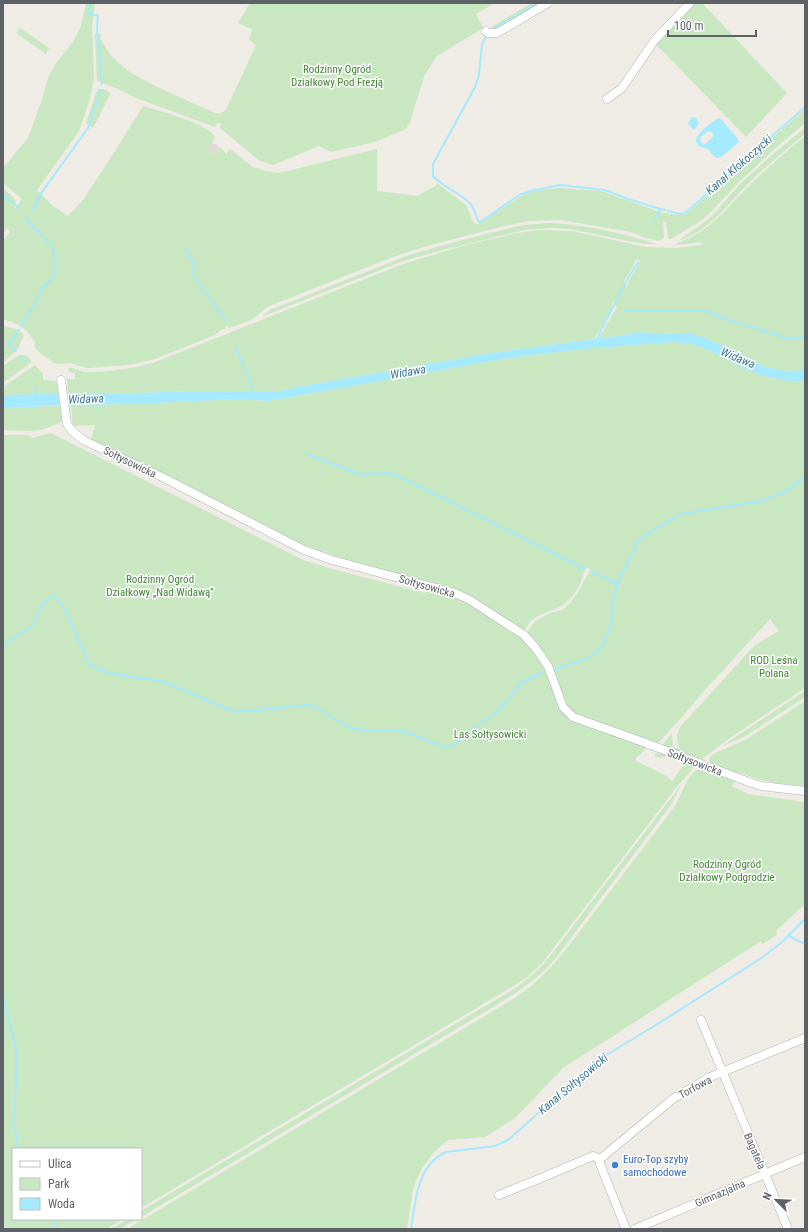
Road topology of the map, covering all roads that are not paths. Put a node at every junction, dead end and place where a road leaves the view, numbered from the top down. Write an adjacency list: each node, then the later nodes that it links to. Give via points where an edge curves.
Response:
1 (548, 3): 3 (street, via 497,33)
2 (690, 3): 4 (street, via 654,41 622,88)
3 (486, 31)
4 (607, 99)
5 (61, 380): 6 (street, Sołtysowicka, via 67,424 85,441 162,477 304,550 455,593 524,635 548,666 563,707 573,717 761,786)
6 (805, 791)
7 (701, 1020): 9 (street, Bagatela)
8 (805, 1038): 9 (street, Torfowa)
9 (723, 1073): 11 (street, Torfowa, via 710,1077 674,1098); 12 (street, Bagatela)
10 (805, 1157): 12 (street, Gimnazjalna)
11 (600, 1159): 13 (street, via 593,1156); 14 (street)
12 (764, 1174): 15 (street, Gimnazjalna); 16 (street, Bagatela)
13 (499, 1195)
14 (626, 1229)
15 (635, 1229)
16 (788, 1229)

